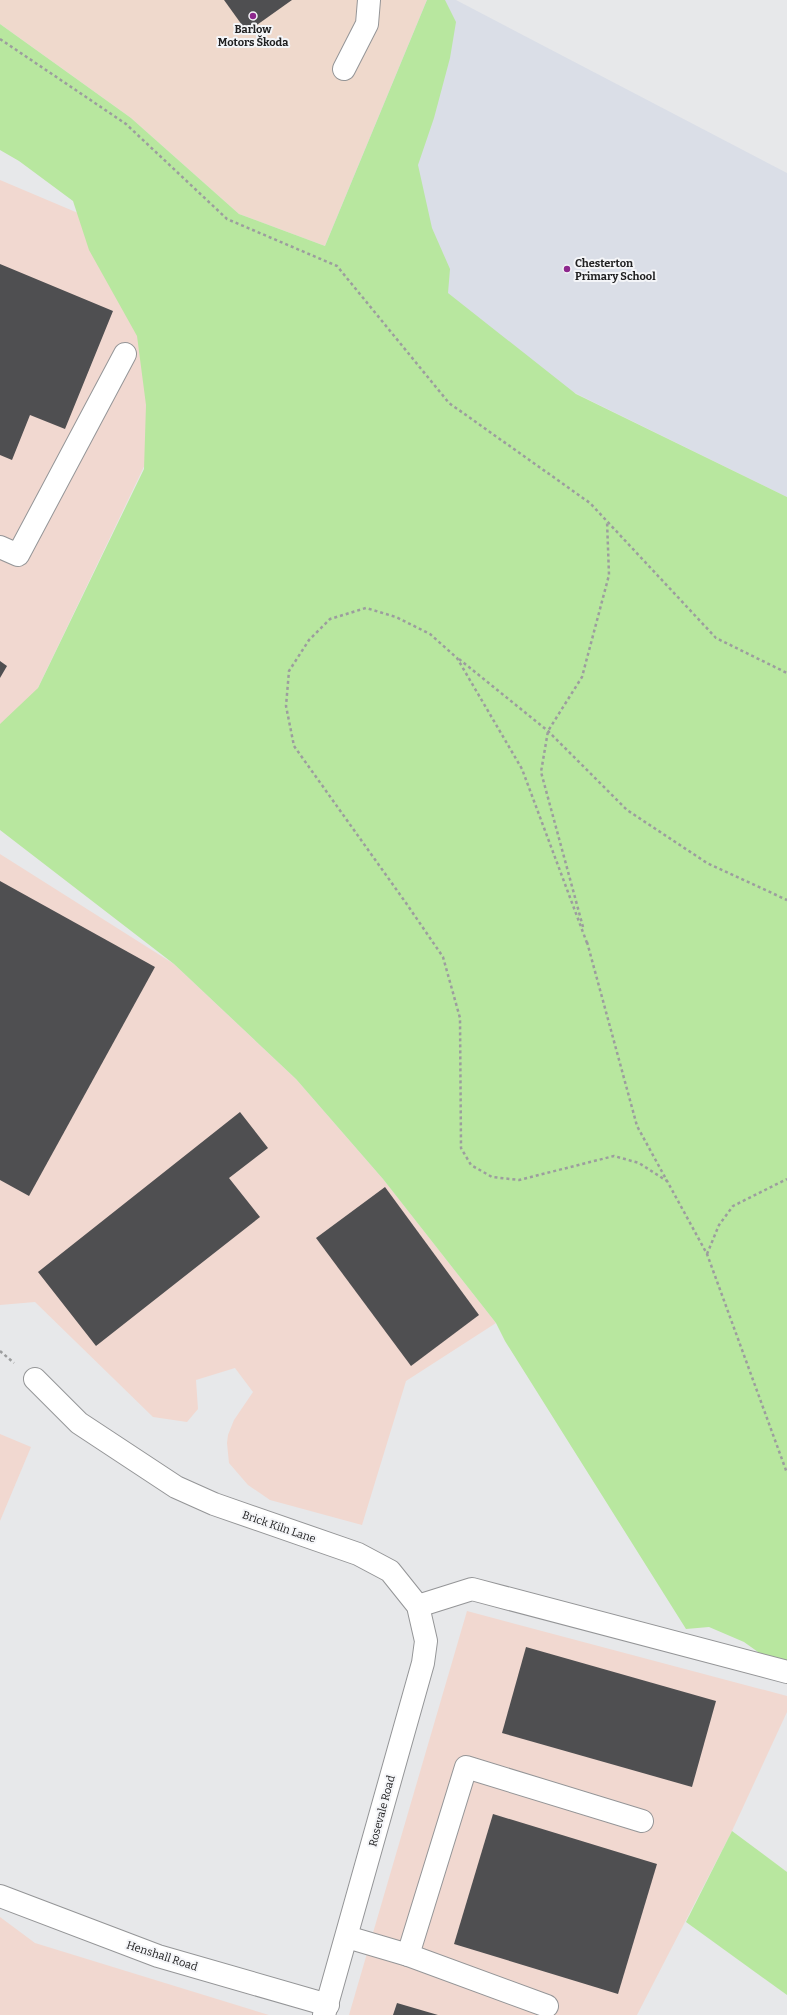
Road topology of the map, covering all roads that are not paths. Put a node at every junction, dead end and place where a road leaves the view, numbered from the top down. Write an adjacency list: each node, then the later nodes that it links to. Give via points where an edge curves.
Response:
1 (369, 0): 2 (street, via 367,24)
2 (344, 69)
3 (125, 354): 4 (street, via 18,555)
4 (0, 548)
5 (35, 1379): 6 (street, Brick Kiln Lane, via 79,1423 176,1487 214,1504 358,1554 390,1571)
6 (418, 1606): 7 (street, via 472,1589); 10 (street, Rosevale Road, via 426,1641 423,1662)
7 (787, 1672)
8 (642, 1821): 11 (street, via 466,1767)
9 (0, 1896): 13 (street, Henshall Road, via 158,1956)
10 (348, 1937): 11 (street); 13 (street, Rosevale Road)
11 (408, 1956): 12 (street)
12 (547, 2006)
13 (326, 2010)

